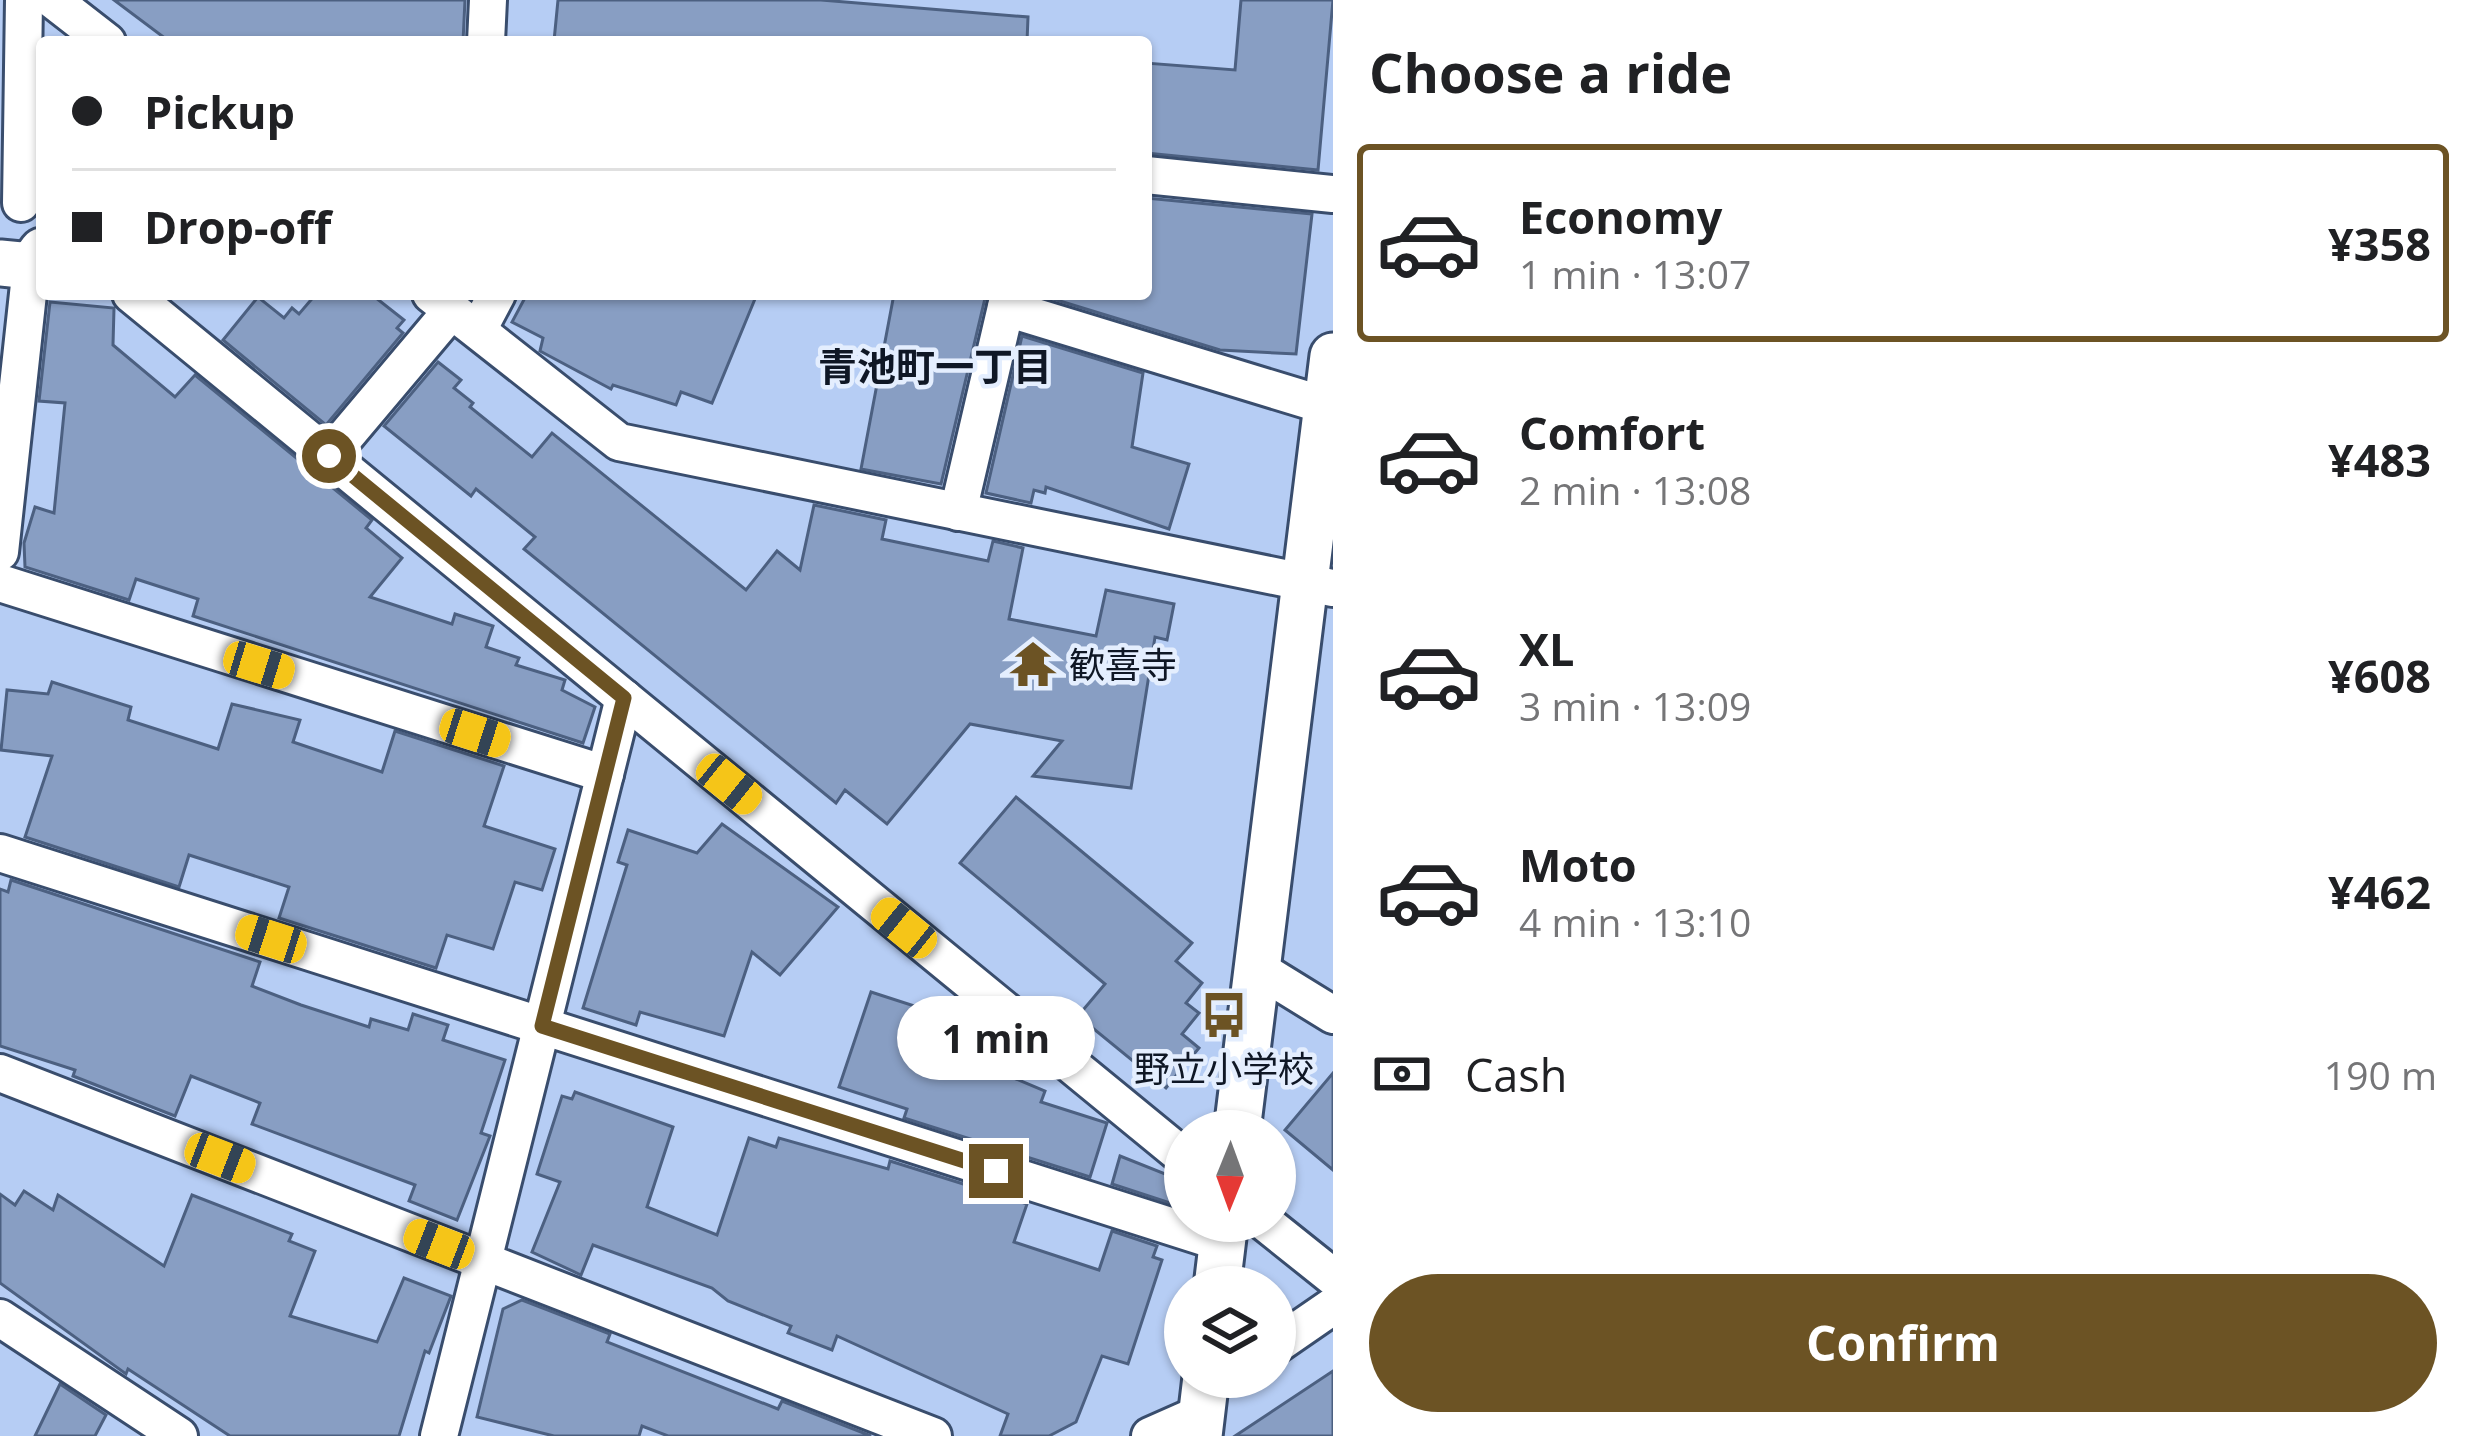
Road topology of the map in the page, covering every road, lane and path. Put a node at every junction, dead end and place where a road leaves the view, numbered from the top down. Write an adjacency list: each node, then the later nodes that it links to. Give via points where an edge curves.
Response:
1 (24, 0): 8 (street)
2 (53, 0): 4 (street)
3 (488, 0): 5 (street)
4 (99, 36)
5 (486, 36)
6 (1152, 177): 7 (street)
7 (1333, 194)
8 (21, 203)
9 (24, 260): 18 (street)
10 (138, 300): 16 (street)
11 (483, 300): 13 (street)
12 (1007, 301): 15 (street); 17 (street)
13 (454, 312): 16 (street); 17 (street, via 620,442)
14 (1333, 356): 15 (street)
15 (1327, 406): 20 (street)
16 (329, 456): 21 (street)
17 (958, 512): 20 (street)
18 (0, 552)
19 (0, 583): 22 (street)
20 (1319, 585): 24 (street)
21 (624, 698): 22 (street); 29 (street)
22 (605, 774): 26 (street)
23 (0, 853): 26 (street)
24 (1257, 968): 25 (street); 28 (street)
25 (1333, 1016)
26 (542, 1026): 31 (street); 32 (street)
27 (0, 1073): 32 (street)
28 (1240, 1110)
29 (1164, 1141)
30 (1289, 1242): 33 (street)
31 (1222, 1250)
32 (483, 1261): 39 (street); 40 (street)
33 (1333, 1277)
34 (1333, 1306): 36 (street)
35 (0, 1318): 38 (street)
36 (1296, 1332)
37 (1202, 1409): 41 (street)
38 (178, 1436)
39 (439, 1436)
40 (933, 1436)
41 (1150, 1436)

